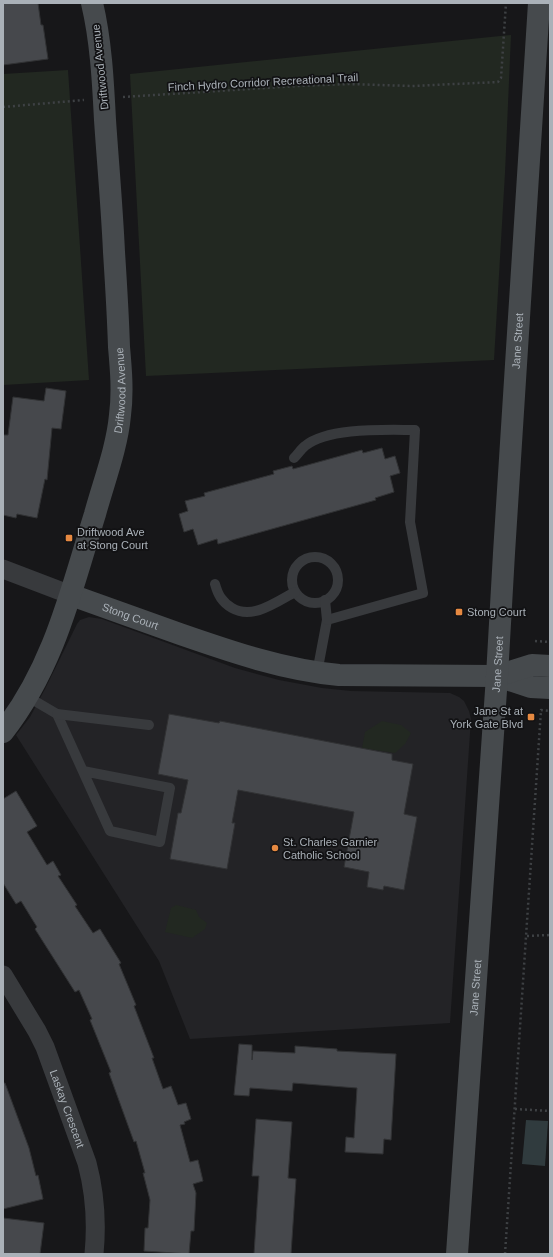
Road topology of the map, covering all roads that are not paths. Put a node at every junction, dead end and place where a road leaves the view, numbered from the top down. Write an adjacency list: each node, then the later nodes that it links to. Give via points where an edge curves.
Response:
1 (92, 3): 7 (street, Driftwood Avenue, via 97,26 104,98 121,391 116,439)
2 (539, 3): 12 (street, Jane Street)
3 (294, 458): 9 (lane, via 305,446 319,438 340,433 415,430 410,522 423,593)
4 (3, 570): 7 (street, Stong Court)
5 (214, 584): 6 (lane, via 218,596 239,612 264,608)
6 (295, 592): 8 (lane, via 305,601 312,603); 8 (lane, via 291,578 297,564 310,557 317,557 331,563 337,576 335,590)
7 (71, 595): 11 (street, Stong Court, via 226,650 282,667); 14 (street, Driftwood Avenue, via 53,645)
8 (324, 600): 9 (lane)
9 (327, 620): 11 (lane)
10 (550, 666): 12 (street, via 532,665)
11 (317, 673): 12 (street, Stong Court)
12 (497, 676): 13 (street, via 531,687); 21 (street, Jane Street)
13 (550, 688)
14 (28, 697): 15 (lane); 17 (street, Driftwood Avenue)
15 (57, 714): 16 (lane); 18 (lane)
16 (149, 726)
17 (3, 732)
18 (83, 771): 18 (lane, via 170,788 160,842 110,831)
19 (3, 976): 20 (street, Laskay Crescent, via 45,1047 86,1163 91,1180 96,1222)
20 (94, 1254)
21 (457, 1254)

